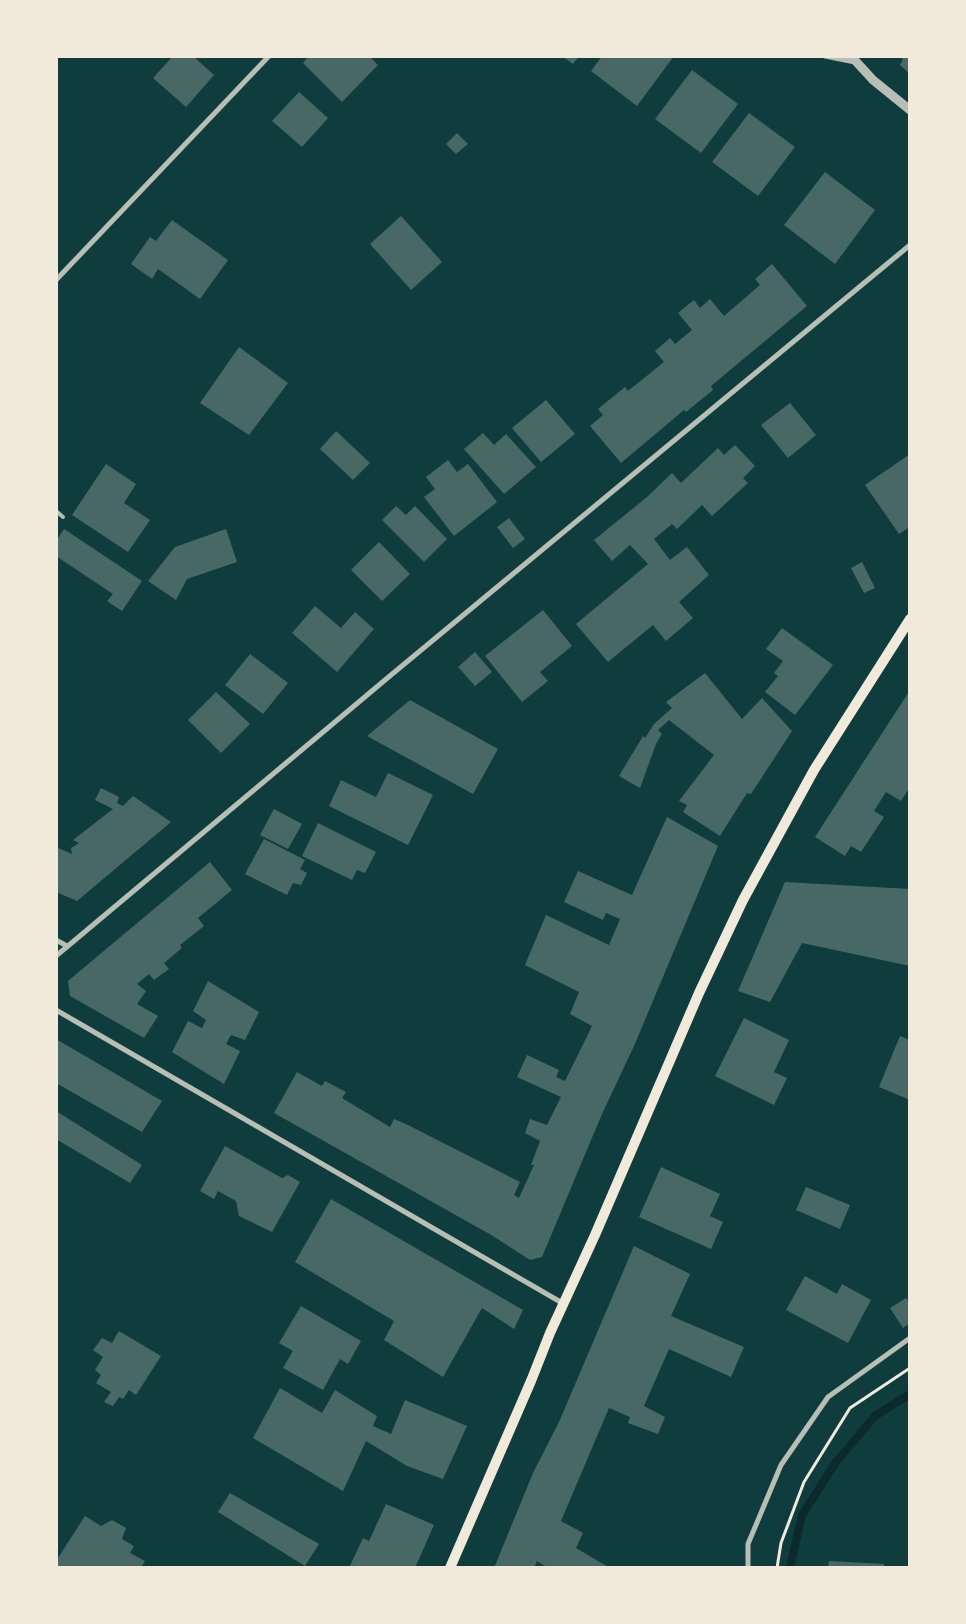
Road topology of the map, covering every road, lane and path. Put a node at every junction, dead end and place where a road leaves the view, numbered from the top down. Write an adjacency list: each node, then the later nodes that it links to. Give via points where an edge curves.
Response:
1 (269, 56): 6 (street)
2 (824, 56): 3 (street)
3 (853, 59): 4 (street)
4 (910, 110)
5 (910, 245): 11 (street)
6 (56, 280)
7 (56, 512): 8 (lane)
8 (64, 517)
9 (910, 618): 14 (main road, via 814,770 743,900)
10 (56, 940): 11 (street)
11 (67, 946): 12 (street)
12 (56, 956)
13 (56, 1010): 14 (street)
14 (564, 1304): 17 (main road)
15 (910, 1338): 18 (street, via 828,1397 781,1465 748,1544)
16 (910, 1368): 19 (path, via 850,1408 804,1482 781,1543)
17 (450, 1568)
18 (748, 1568)
19 (776, 1568)

